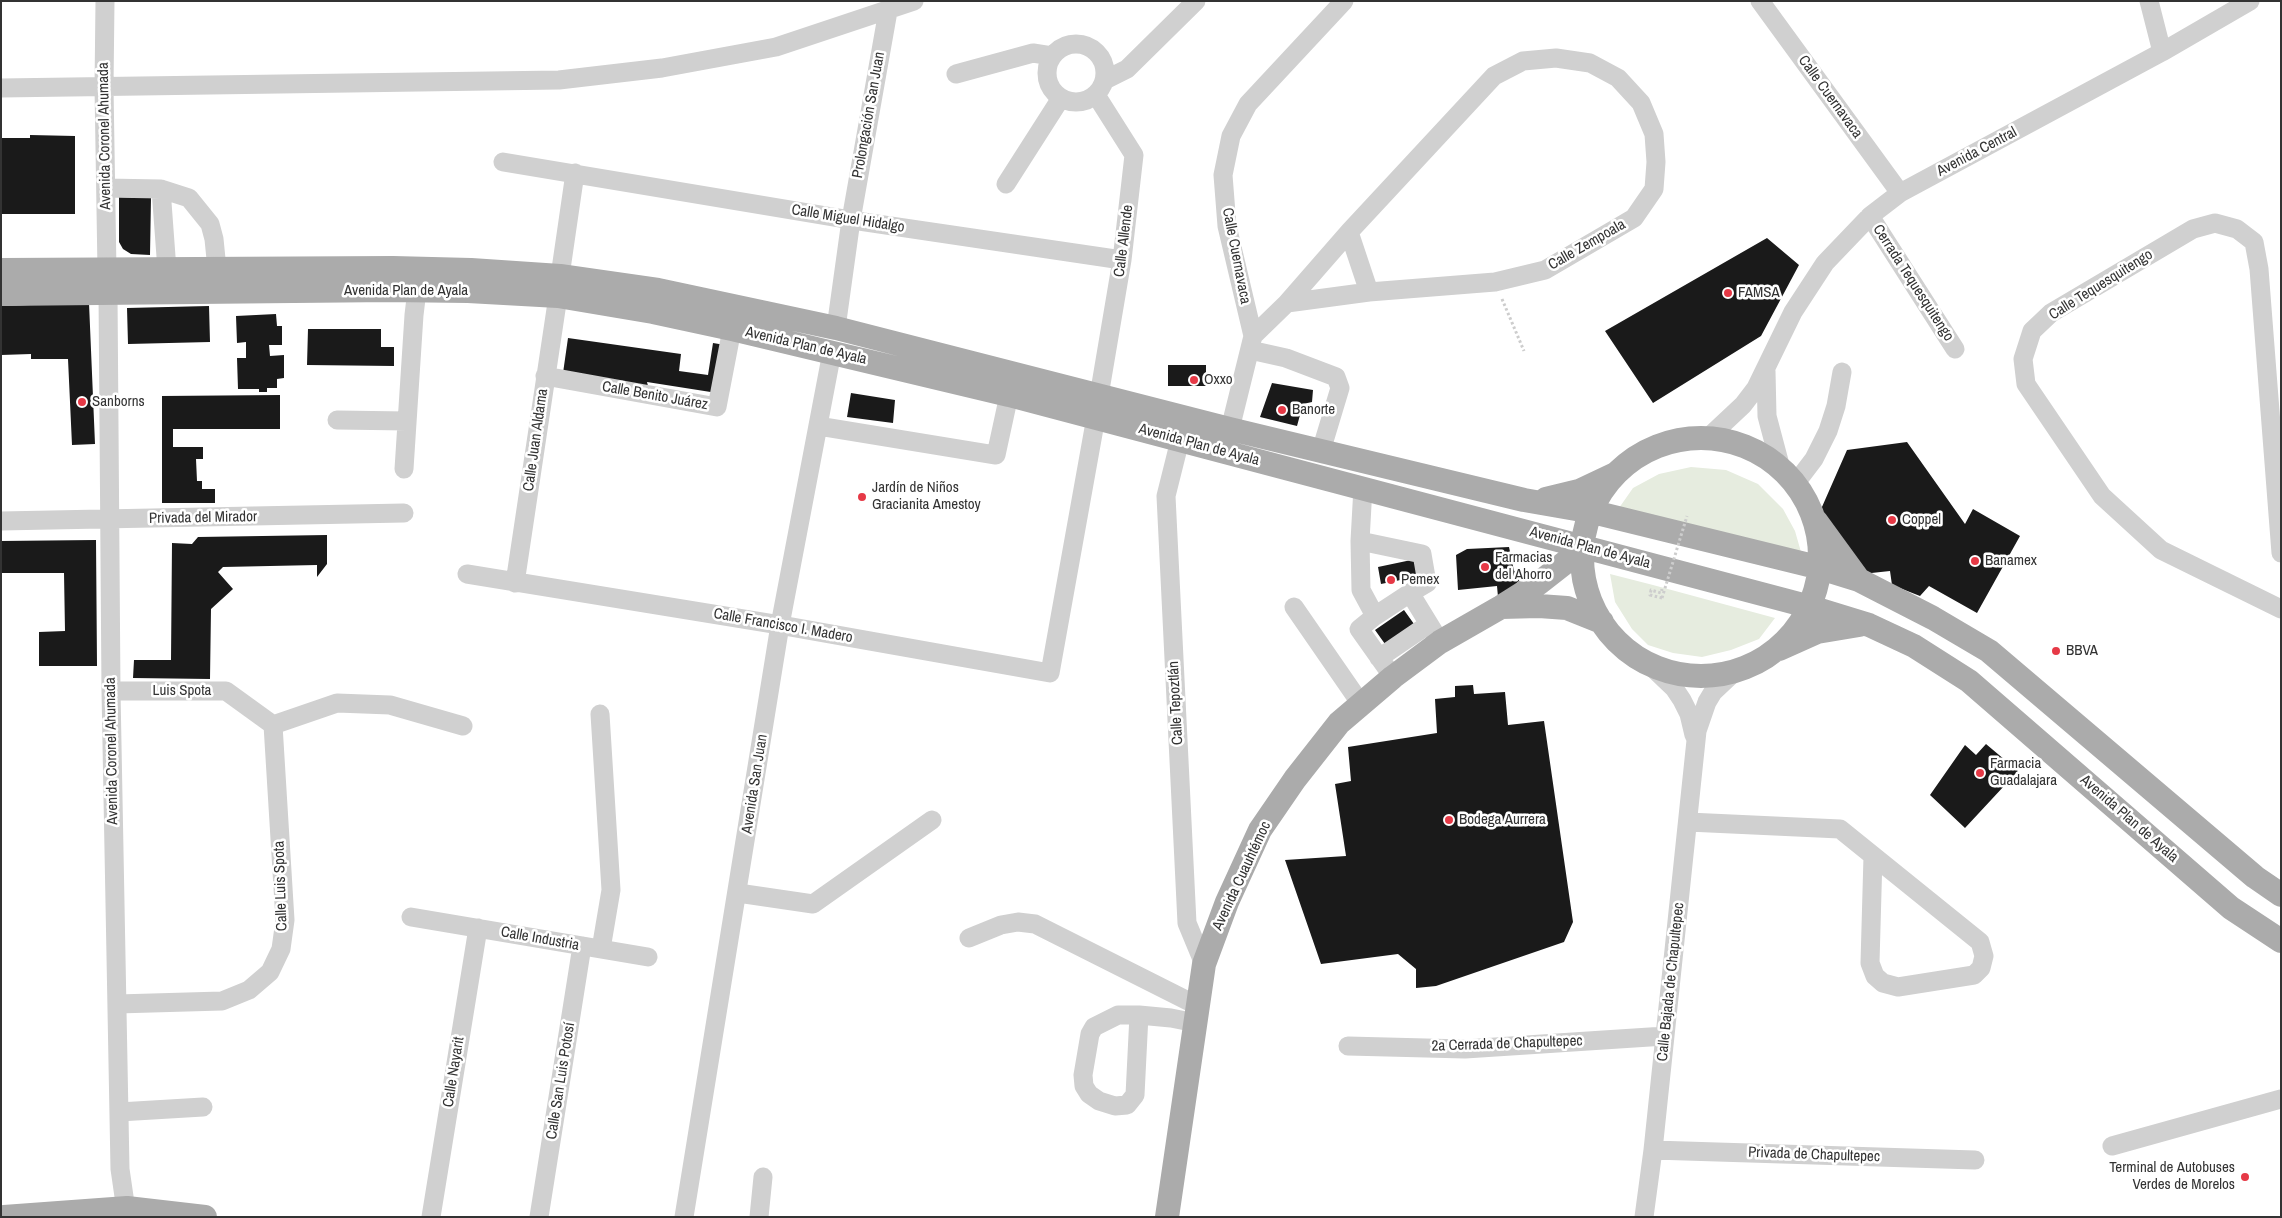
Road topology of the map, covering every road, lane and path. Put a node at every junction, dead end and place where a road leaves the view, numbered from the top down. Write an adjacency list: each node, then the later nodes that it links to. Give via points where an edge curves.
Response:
1 (105, 1): 12 (street, Avenida Coronel Ahumada)
2 (914, 1): 8 (street)
3 (1196, 1): 13 (street, via 1126,69)
4 (1344, 1): 38 (street, Calle Cuernavaca, via 1248,104 1231,136 1223,175 1227,226)
5 (1760, 1): 21 (street, Calle Cuernavaca)
6 (2149, 1): 9 (street)
7 (2250, 1): 9 (street, Avenida Central)
8 (888, 11): 12 (street, via 776,47 662,68 559,80); 23 (street, Prolongación San Juan)
9 (2162, 52): 21 (street, Avenida Central)
10 (1052, 56): 11 (street, via 1033,53); 13 (street, via 1071,44 1088,47 1101,58 1105,68); 15 (street, via 1047,67 1047,79)
11 (956, 74)
12 (104, 87): 14 (street); 19 (street, Avenida Coronel Ahumada)
13 (1100, 87): 15 (street, via 1085,101); 25 (street, Calle Allende, via 1134,155)
14 (1, 88)
15 (1061, 98): 18 (street)
16 (502, 162): 17 (street, Calle Miguel Hidalgo)
17 (575, 173): 23 (street, Calle Miguel Hidalgo); 31 (street, Calle Juan Aldama)
18 (1006, 184)
19 (106, 188): 20 (street); 29 (street, Avenida Coronel Ahumada)
20 (161, 189): 26 (street, via 189,198 201,211 210,224); 28 (street)
21 (1900, 193): 22 (street, Avenida Central)
22 (1870, 216): 39 (street, Cerrada Tequesquitengo); 42 (street, Avenida Central, via 1825,263 1793,312)
23 (851, 220): 25 (street, Calle Miguel Hidalgo); 36 (street)
24 (1349, 232): 30 (street, Calle Zempoala, via 1494,76 1523,61 1556,58 1590,62 1618,78 1641,103 1654,134 1654,189 1634,218 1545,270); 33 (street); 35 (street, Calle Zempoala)
25 (1122, 260): 46 (street, Calle Allende)
26 (217, 269): 28 (main road, Avenida Plan de Ayala); 31 (main road, Avenida Plan de Ayala, via 393,268)
27 (1, 270): 29 (main road, Avenida Plan de Ayala)
28 (166, 270): 29 (main road, Avenida Plan de Ayala)
29 (108, 282): 32 (main road, Avenida Plan de Ayala); 34 (main road, Avenida Plan de Ayala); 64 (street, Avenida Coronel Ahumada)
30 (1495, 282): 33 (street, Calle Zempoala); 41 (path)
31 (559, 286): 32 (main road, Avenida Plan de Ayala); 36 (main road, Avenida Plan de Ayala, via 658,290); 37 (main road, Avenida Plan de Ayala, via 653,312); 44 (street, Calle Juan Aldama)
32 (417, 290): 48 (street)
33 (1369, 292): 35 (street, Calle Zempoala)
34 (1, 294)
35 (1287, 304): 38 (street, Calle Zempoala)
36 (836, 328): 46 (main road, Avenida Plan de Ayala)
37 (732, 329): 40 (main road, Avenida Plan de Ayala); 44 (street, Calle Benito Juárez, via 716,407)
38 (1251, 343): 50 (street, Calle Cuernavaca); 53 (street, via 1336,377 1340,388)
39 (1955, 349)
40 (832, 352): 45 (main road, Avenida Plan de Ayala); 49 (street, Avenida San Juan)
41 (1524, 352)
42 (1766, 369): 51 (street, Avenida Central, via 1743,405); 55 (street, Avenida Central, via 1767,416)
43 (1842, 372): 57 (street, via 1828,431 1814,459)
44 (545, 376): 73 (street, Calle Juan Aldama)
45 (1009, 395): 46 (main road, Avenida Plan de Ayala); 49 (street, via 996,455)
46 (1098, 407): 50 (main road, Avenida Plan de Ayala); 52 (main road, Avenida Plan de Ayala); 89 (street, Calle Allende)
47 (337, 420): 48 (street)
48 (407, 422): 56 (street)
49 (818, 426): 83 (street, Avenida San Juan)
50 (1230, 429): 53 (main road, Avenida Plan de Ayala)
51 (1711, 435): 54 (main road, via 1684,436 1657,444); 55 (main road, via 1748,446)
52 (1180, 440): 58 (main road, Avenida Plan de Ayala); 109 (street, Calle Tepoztlán, via 1166,496 1187,923)
53 (1321, 451): 59 (main road, Avenida Plan de Ayala)
54 (1634, 459): 59 (main road, via 1617,473 1579,492); 61 (main road, via 1610,482)
55 (1780, 465): 57 (main road)
56 (404, 468)
57 (1795, 484): 60 (main road)
58 (1363, 488): 66 (main road, Avenida Plan de Ayala); 67 (street)
59 (1524, 500): 61 (main road, Avenida Plan de Ayala)
60 (1806, 505): 70 (main road, via 1816,536); 72 (main road, via 1830,544)
61 (1593, 512): 68 (main road); 70 (main road, Avenida Plan de Ayala)
62 (404, 514): 64 (street, Privada del Mirador)
63 (1687, 516): 76 (path, bridge, via 1662,598 1650,595 1651,590)
64 (110, 520): 65 (street, Privada del Mirador); 92 (street, Avenida Coronel Ahumada)
65 (1, 521)
66 (1531, 532): 68 (main road, Avenida Plan de Ayala); 74 (main road, via 1544,546 1547,555 1548,566)
67 (1360, 541): 75 (street, via 1422,554 1428,582); 81 (street, via 1361,590)
68 (1585, 547): 74 (main road, Avenida Cuauhtémoc); 77 (main road, Avenida Plan de Ayala); 82 (main road, via 1588,584)
69 (2281, 553): 80 (street, Calle Tequesquitengo, via 2259,269 2254,242 2236,229 2215,223 2193,228 2051,313 2032,331 2023,359 2026,384 2102,496 2161,550)
70 (1816, 567): 72 (main road, Avenida Plan de Ayala); 77 (main road)
71 (467, 574): 73 (street, Calle Francisco I. Madero)
72 (1859, 580): 102 (main road, Avenida Plan de Ayala, via 1989,651 2255,877)
73 (515, 583): 83 (street, Calle Francisco I. Madero)
74 (1539, 583): 79 (main road, Avenida Cuauhtémoc)
75 (1410, 593): 81 (street); 85 (street)
76 (1661, 593)
77 (1807, 606): 84 (main road, Avenida Plan de Ayala); 86 (main road, via 1790,633)
78 (1294, 607): 93 (street)
79 (1502, 607): 82 (main road, Avenida Cuauhtémoc, via 1567,608); 85 (main road, Avenida Cuauhtémoc)
80 (2281, 610)
81 (1375, 616): 87 (street, via 1359,629)
82 (1602, 622): 88 (main road, via 1623,650)
83 (780, 625): 89 (street, Calle Francisco I. Madero); 101 (street, Avenida San Juan)
84 (1869, 625): 86 (main road, via 1817,632); 106 (main road, Avenida Plan de Ayala, via 1914,646 1969,681 2231,908)
85 (1434, 633): 87 (street); 91 (main road, Avenida Cuauhtémoc)
86 (1769, 655): 90 (main road, via 1751,668)
87 (1379, 658): 91 (street)
88 (1653, 668): 90 (main road, via 1704,680); 97 (street, Calle Bajada de Chapultepec, via 1682,700 1694,730)
89 (1050, 673)
90 (1730, 676): 97 (street, Calle Bajada de Chapultepec, via 1717,688 1700,716)
91 (1393, 677): 93 (main road, Avenida Cuauhtémoc)
92 (111, 691): 95 (street, Luis Spota, via 226,691); 110 (street, Avenida Coronel Ahumada)
93 (1362, 704): 109 (main road, Avenida Cuauhtémoc, via 1339,723 1260,830 1227,902)
94 (600, 714): 107 (street, Calle San Luis Potosí, via 611,890)
95 (273, 725): 96 (street, via 337,703 390,705); 110 (street, Calle Luis Spota, via 285,920 281,949 270,972 249,990 222,1001)
96 (463, 726)
97 (1695, 746): 99 (street, Calle Bajada de Chapultepec)
98 (932, 820): 101 (street, via 813,904)
99 (1688, 822): 100 (street, via 1840,829); 113 (street, Calle Bajada de Chapultepec)
100 (1873, 856): 100 (street, via 1980,942 1984,956 1981,968 1974,975 1898,987 1882,983 1875,976 1870,963)
101 (738, 894): 127 (street, Avenida San Juan)
102 (2281, 895)
103 (411, 917): 104 (street, Calle Industria)
104 (478, 928): 107 (street, Calle Industria); 125 (street, Calle Nayarit)
105 (968, 938): 111 (street, via 1001,925 1035,924)
106 (2281, 941)
107 (592, 947): 108 (street, Calle Industria); 126 (street, Calle San Luis Potosí)
108 (648, 957)
109 (1204, 964): 111 (main road, Avenida Cuauhtémoc)
110 (117, 1004): 117 (street, Avenida Coronel Ahumada)
111 (1197, 1014): 112 (street, via 1171,1018); 129 (main road, Avenida Cuauhtémoc)
112 (1139, 1015): 112 (street, via 1135,1095 1127,1105 1115,1106 1099,1101 1088,1094 1084,1086 1090,1034 1104,1020 1118,1015)
113 (1665, 1036): 114 (street, 2a Cerrada de Chapultepec, via 1465,1049); 119 (street, Calle Bajada de Chapultepec)
114 (1348, 1046)
115 (2281, 1099): 118 (street)
116 (203, 1107): 117 (street)
117 (119, 1112): 122 (street, Avenida Coronel Ahumada, via 120,1170)
118 (2112, 1146)
119 (1653, 1150): 120 (street, Privada de Chapultepec); 130 (street, Calle Bajada de Chapultepec)
120 (1975, 1160)
121 (763, 1177): 128 (street)
122 (127, 1212): 123 (main road); 124 (main road)
123 (4, 1217)
124 (205, 1217)
125 (430, 1217)
126 (539, 1217)
127 (684, 1217)
128 (759, 1217)
129 (1167, 1217)
130 (1644, 1217)

